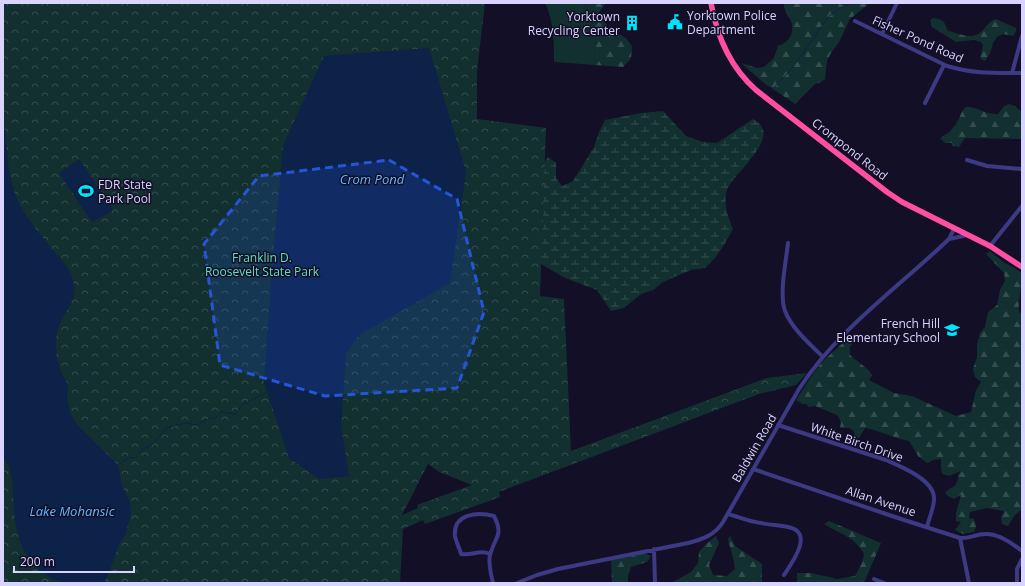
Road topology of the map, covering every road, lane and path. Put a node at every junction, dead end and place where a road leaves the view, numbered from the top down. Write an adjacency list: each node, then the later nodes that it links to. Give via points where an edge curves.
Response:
1 (711, 3): 13 (highway, Crompond Road, via 728,56 751,86 883,189 902,202)
2 (897, 3): 4 (street)
3 (855, 21): 4 (street, Fisher Pond Road)
4 (882, 34): 6 (street, Fisher Pond Road)
5 (1022, 36): 7 (street)
6 (944, 65): 7 (street, Fisher Pond Road, via 978,73); 9 (street)
7 (1012, 73): 8 (street, Fisher Pond Road)
8 (1022, 73)
9 (925, 103)
10 (967, 160): 11 (street, via 987,166)
11 (1022, 170)
12 (1022, 206): 17 (street)
13 (954, 229): 14 (highway, Crompond Road); 15 (street, Baldwin Road)
14 (968, 236): 15 (street); 17 (highway, Crompond Road)
15 (949, 239): 19 (street, Baldwin Road, via 879,301)
16 (788, 243): 19 (street, via 783,288 785,311 798,331)
17 (990, 246): 18 (highway, Crompond Road)
18 (1022, 267)
19 (823, 357): 20 (street, Baldwin Road, via 806,378)
20 (778, 425): 21 (street, Baldwin Road); 23 (street, White Birch Drive, via 886,460 916,476 929,485 934,495)
21 (753, 469): 22 (street, Baldwin Road); 23 (street, Allan Avenue)
22 (728, 514): 25 (street, Baldwin Road, via 720,528 707,537); 29 (street, via 796,530 801,543)
23 (927, 527): 24 (street, Allan Avenue)
24 (960, 538): 26 (street, via 992,534); 35 (street)
25 (654, 549): 32 (street, Baldwin Road, via 558,568); 33 (street)
26 (1022, 551)
27 (490, 554): 27 (street, via 499,533 494,516 483,513 463,518 458,524 455,536 462,554 484,551); 31 (street)
28 (1022, 559): 36 (street, via 1017,569)
29 (784, 575)
30 (874, 579): 34 (street)
31 (493, 583)
32 (517, 583)
33 (655, 583)
34 (884, 583)
35 (969, 583)
36 (1017, 583)

